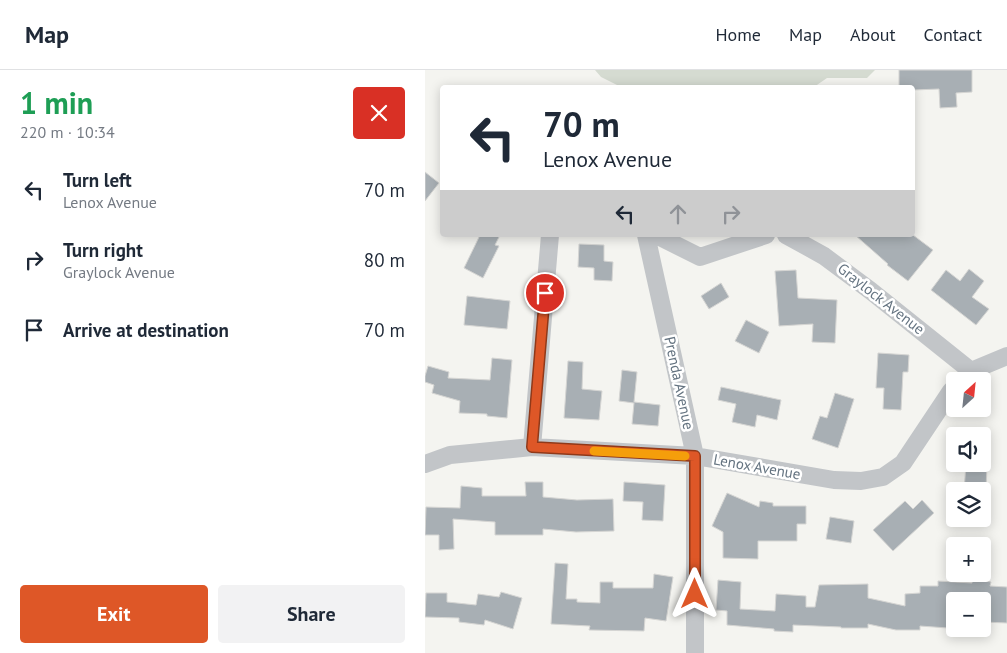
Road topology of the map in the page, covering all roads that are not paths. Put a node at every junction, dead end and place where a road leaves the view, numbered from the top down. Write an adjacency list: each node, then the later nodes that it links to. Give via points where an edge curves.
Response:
1 (550, 237): 10 (street)
2 (646, 237): 11 (street, Prenda Avenue)
3 (660, 237): 4 (street, via 700,258)
4 (760, 237)
5 (789, 237): 7 (street, Graylock Avenue, via 824,256 871,291)
6 (1007, 356): 8 (street)
7 (962, 372)
8 (974, 372)
9 (946, 399): 11 (street, Lenox Avenue, via 903,464 883,477 861,481 834,480)
10 (532, 447): 11 (street, Lenox Avenue); 12 (street, Lenox Avenue, via 450,455)
11 (695, 456): 13 (street, Prenda Avenue)
12 (425, 464)
13 (695, 653)

